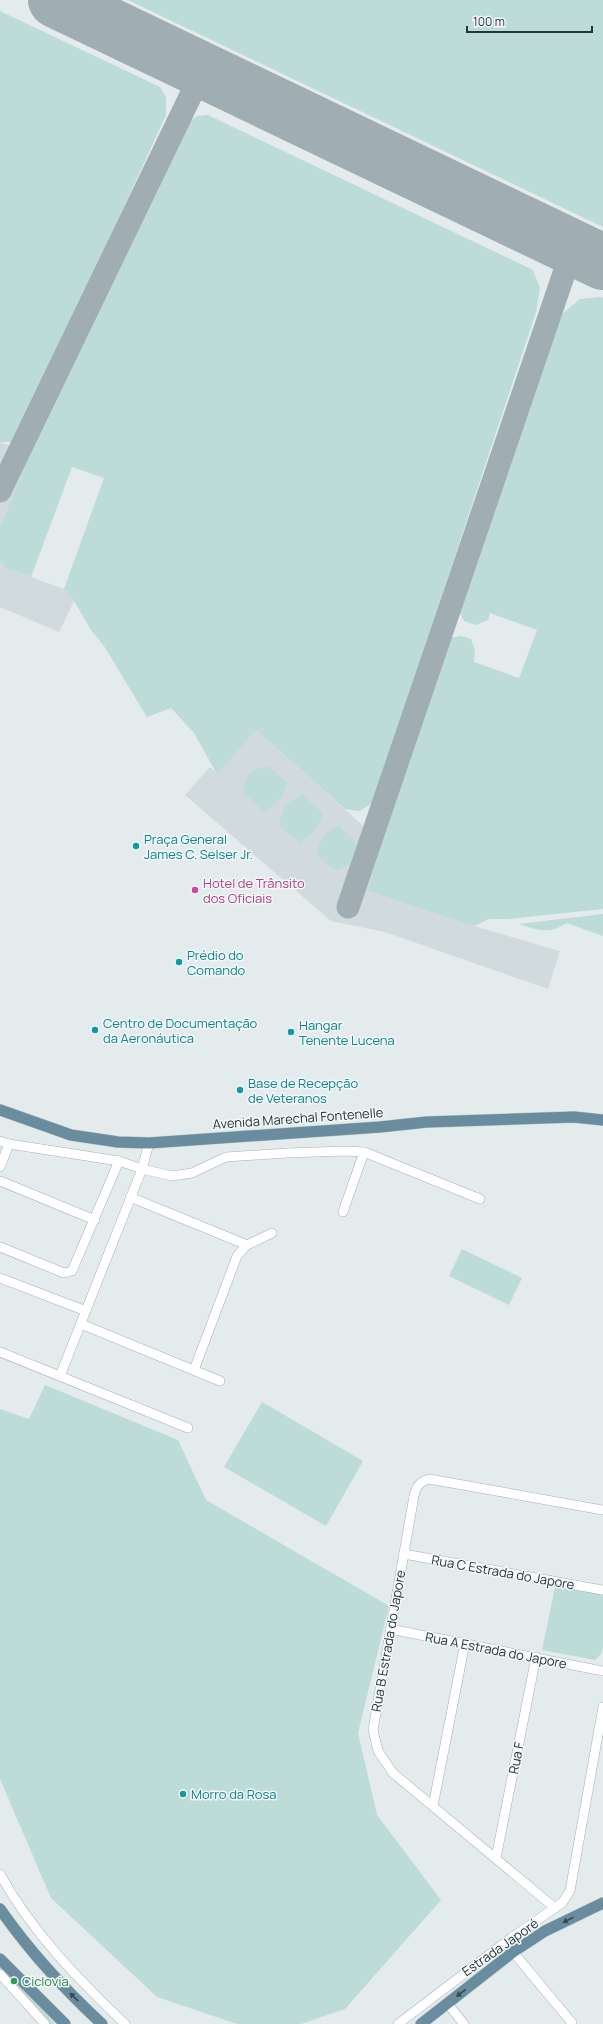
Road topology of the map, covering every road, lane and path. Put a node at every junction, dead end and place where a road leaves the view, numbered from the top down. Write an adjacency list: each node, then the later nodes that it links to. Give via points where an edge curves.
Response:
1 (0, 1110): 4 (main road, Avenida Marechal Fontenelle, via 71,1135 118,1142)
2 (603, 1120): 4 (main road, Avenida Marechal Fontenelle, via 574,1117 427,1122)
3 (4, 1143): 6 (street); 7 (street)
4 (149, 1143): 8 (street)
5 (364, 1152): 8 (street, via 226,1157 192,1173 172,1176); 11 (street); 12 (street)
6 (118, 1161): 8 (street); 13 (street)
7 (0, 1167)
8 (142, 1169): 10 (street)
9 (0, 1181): 13 (street)
10 (130, 1197): 15 (street); 18 (street)
11 (480, 1199)
12 (343, 1212)
13 (95, 1220): 16 (street, via 75,1267 68,1273)
14 (272, 1233): 15 (street)
15 (247, 1245): 21 (street, via 237,1256)
16 (0, 1248)
17 (0, 1278): 18 (street)
18 (86, 1311): 19 (street)
19 (81, 1324): 21 (street); 22 (street)
20 (0, 1352): 22 (street)
21 (194, 1370): 23 (street)
22 (60, 1376): 24 (street)
23 (220, 1381)
24 (188, 1428)
25 (603, 1510): 26 (street, Rua B Estrada do Japore, via 429,1479 416,1488)
26 (404, 1554): 27 (street, Rua C Estrada do Japore); 28 (street, Rua B Estrada do Japore)
27 (603, 1590)
28 (390, 1629): 29 (street, Rua A Estrada do Japore); 33 (street, Rua B Estrada do Japore, via 376,1707 374,1740 381,1758 393,1773)
29 (465, 1643): 30 (street, Rua A Estrada do Japore); 33 (street)
30 (536, 1657): 31 (street, Rua A Estrada do Japore); 34 (street, Rua F)
31 (603, 1671)
32 (603, 1707): 37 (street, via 570,1891)
33 (432, 1806): 34 (street, Rua B Estrada do Japore)
34 (496, 1858): 37 (street, Rua B Estrada do Japore)
35 (0, 1874): 47 (street, via 37,1930 94,1994)
36 (603, 1903): 39 (main road, Estrada Japoré, one-way to 39, via 545,1931)
37 (555, 1908): 48 (street, via 511,1938)
38 (0, 1909): 46 (main road, one-way to 38, via 49,1973)
39 (513, 1952): 42 (main road, Estrada Japoré, one-way to 42); 43 (street)
40 (0, 1959): 45 (main road)
41 (0, 1974): 44 (street)
42 (447, 2003): 49 (main road, Estrada Japoré); 50 (street)
43 (572, 2022)
44 (45, 2024)
45 (65, 2024)
46 (102, 2024)
47 (125, 2024)
48 (398, 2024)
49 (421, 2024)
50 (464, 2024)

